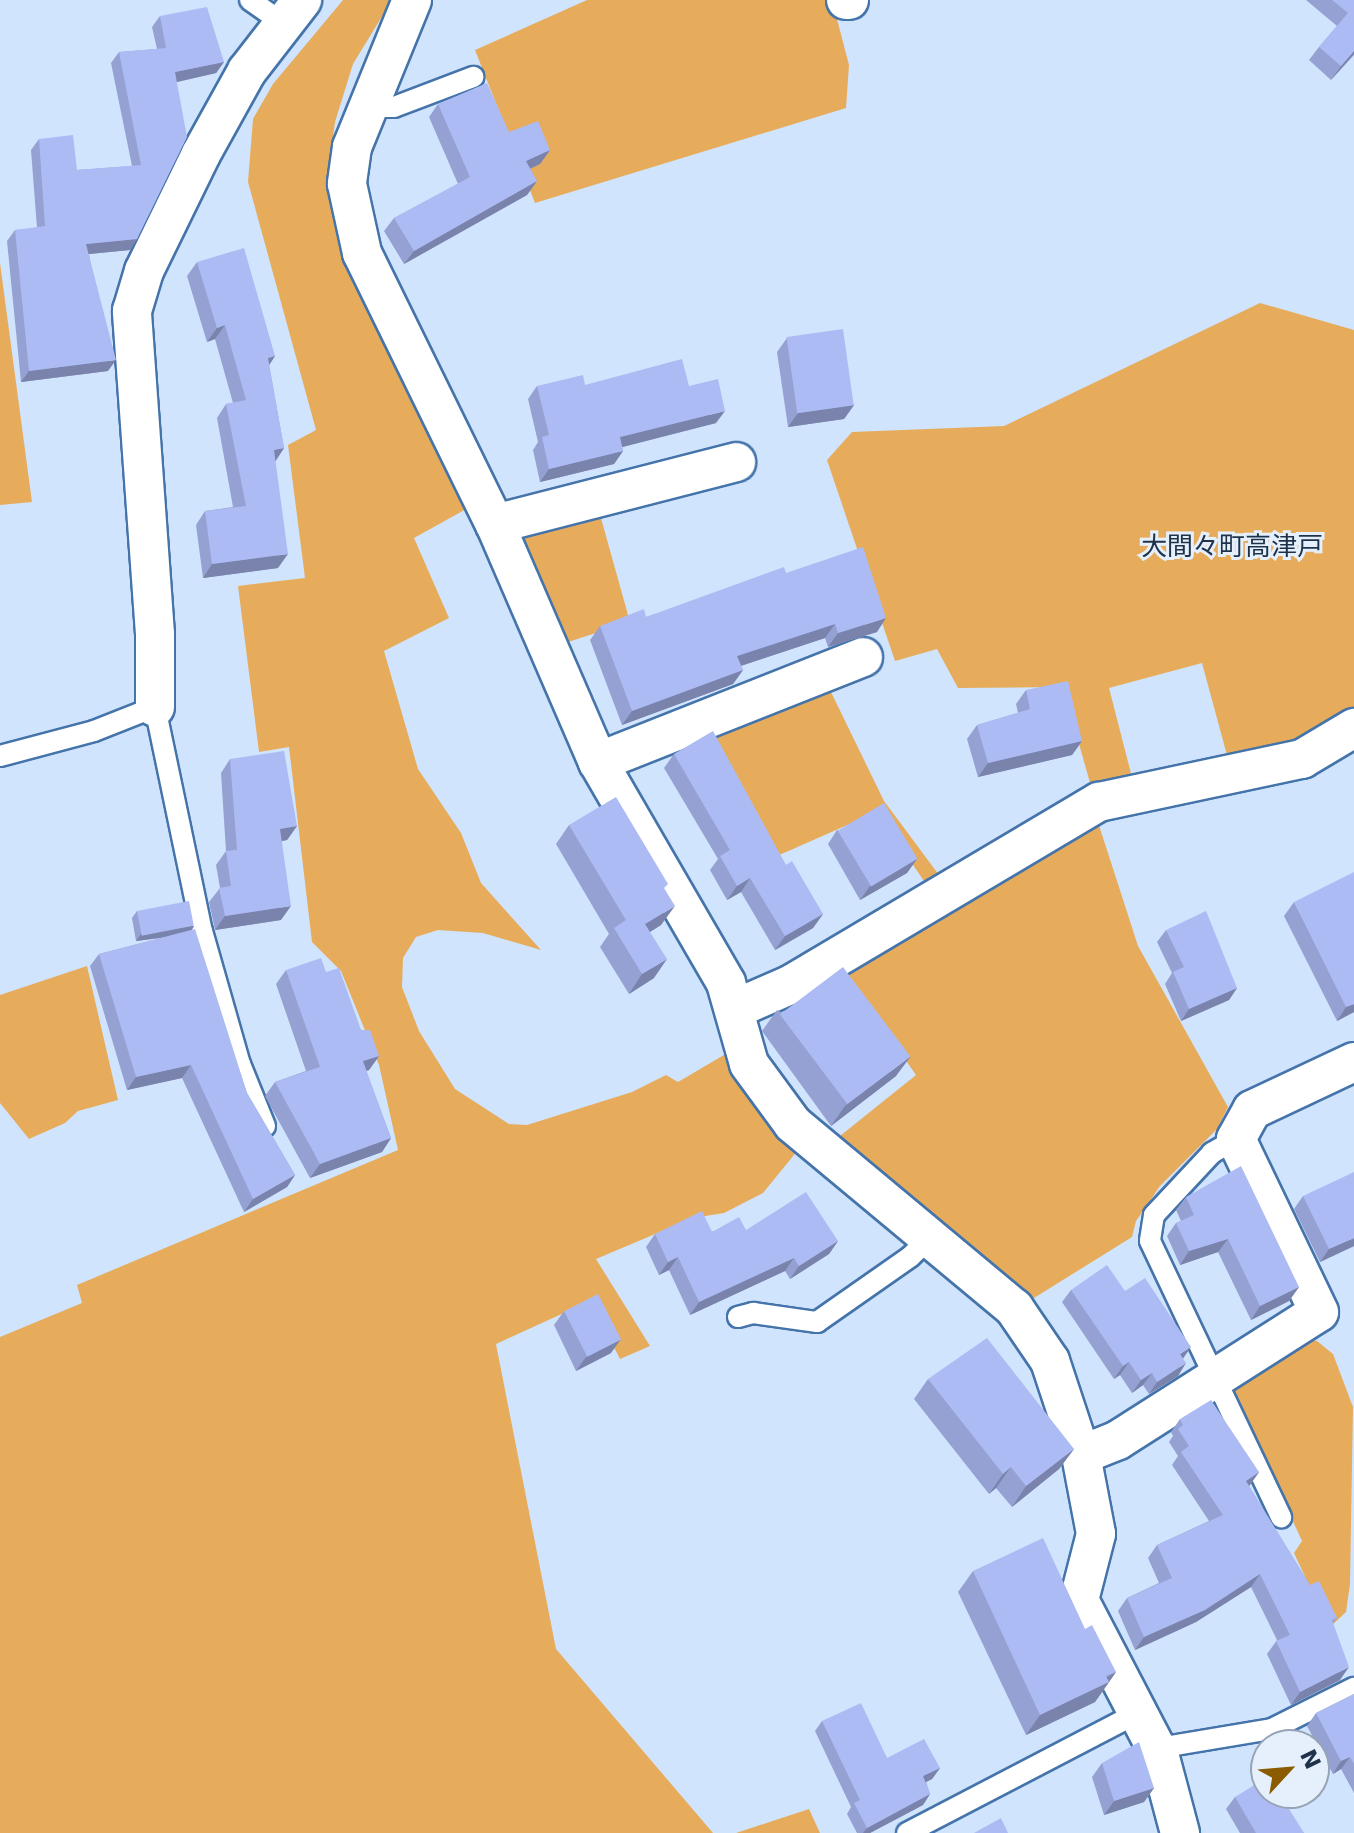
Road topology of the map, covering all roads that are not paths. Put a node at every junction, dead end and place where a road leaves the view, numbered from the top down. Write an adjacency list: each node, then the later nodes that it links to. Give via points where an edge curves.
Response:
1 (250, 0): 3 (lane)
2 (412, 0): 5 (street)
3 (292, 11): 9 (street, via 201,154 144,271 132,311 155,634)
4 (473, 77): 5 (lane, via 394,107)
5 (367, 107): 7 (street, via 352,147 347,184 362,253)
6 (736, 462): 7 (street)
7 (495, 524): 12 (street)
8 (863, 657): 12 (street)
9 (155, 707): 11 (lane, via 104,728); 16 (lane, via 204,939 255,1107)
10 (1354, 728): 13 (street, via 1302,759 1119,795 1088,807 792,984)
11 (0, 756)
12 (598, 762): 13 (street, via 708,948)
13 (735, 1009): 17 (street, via 749,1064 782,1112)
14 (1354, 1062): 15 (street, via 1252,1110)
15 (1236, 1139): 19 (lane, via 1212,1153 1154,1215 1151,1227 1150,1241); 19 (street, via 1319,1312)
16 (276, 1144)
17 (932, 1236): 18 (lane, via 817,1322 753,1313); 20 (street, via 1014,1308 1034,1334 1054,1373)
18 (738, 1317)
19 (1216, 1379): 20 (street, via 1118,1440); 21 (lane)
20 (1081, 1455): 23 (street, via 1096,1534 1079,1600)
21 (1281, 1517)
22 (1354, 1688): 24 (lane, via 1272,1729 1170,1746)
23 (1139, 1712): 24 (street); 25 (lane)
24 (1159, 1754): 26 (street)
25 (907, 1833)
26 (1180, 1833)

